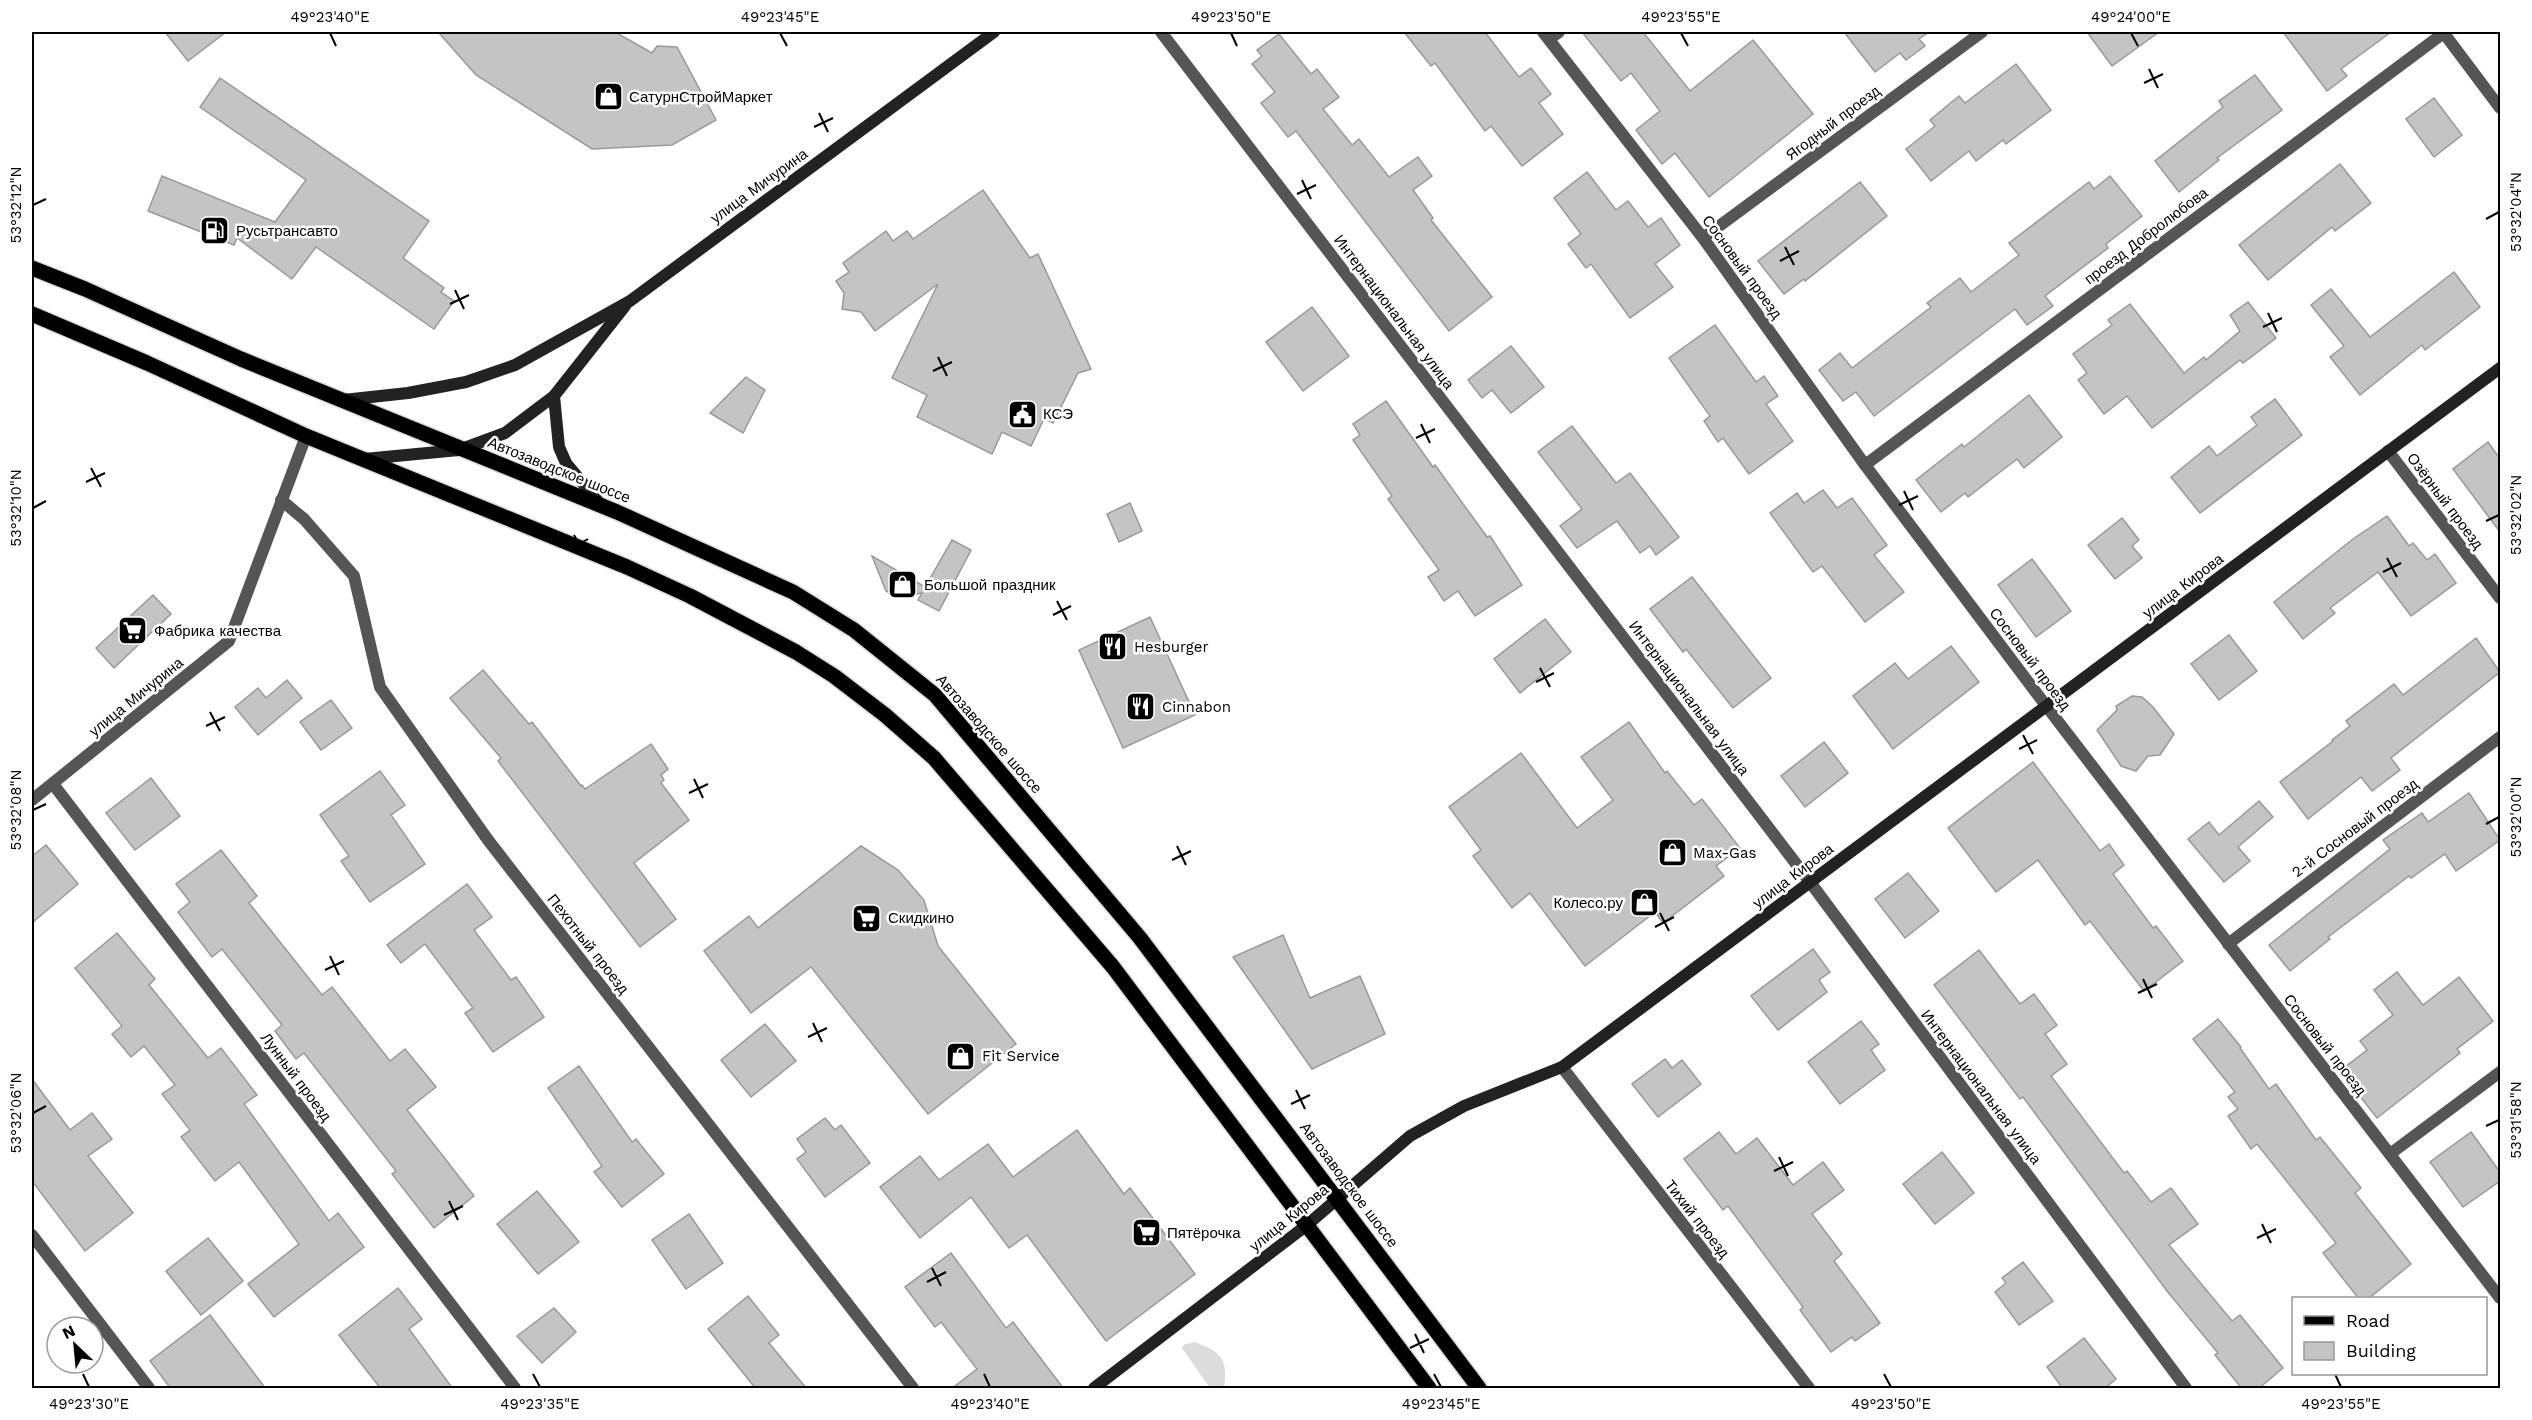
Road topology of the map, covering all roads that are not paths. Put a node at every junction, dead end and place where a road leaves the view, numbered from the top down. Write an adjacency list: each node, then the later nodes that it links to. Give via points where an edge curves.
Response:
1 (994, 32): 9 (street, улица Мичурина)
2 (1161, 32): 26 (street, Интернациональная улица)
3 (1982, 32): 7 (street, Ягодный проезд)
4 (2444, 32): 6 (street); 18 (street, проезд Добролюбова)
5 (1550, 34): 7 (street, Сосновый проезд)
6 (2500, 108)
7 (1703, 238): 18 (street, Сосновый проезд)
8 (32, 268): 13 (main road, Автозаводское шоссе)
9 (630, 301): 12 (street, улица Мичурина); 13 (street, улица Мичурина, via 515,364 466,382)
10 (32, 314): 14 (main road)
11 (2500, 368): 16 (street, улица Кирова)
12 (554, 396): 15 (street, улица Мичурина, via 505,433); 20 (street, via 556,432 566,463)
13 (342, 400): 15 (main road, Автозаводское шоссе)
14 (306, 436): 17 (main road); 19 (street, улица Мичурина)
15 (459, 450): 17 (street, улица Мичурина); 20 (main road, Автозаводское шоссе)
16 (2388, 451): 21 (street, Озёрный проезд); 22 (street, улица Кирова)
17 (360, 459): 32 (main road, via 690,596 796,652 885,715 934,758 1113,967)
18 (1866, 465): 22 (street, Сосновый проезд)
19 (281, 500): 24 (street, улица Мичурина, via 229,641); 37 (street, Пехотный проезд, via 304,519 354,576 380,687 488,840)
20 (603, 507): 31 (main road, Автозаводское шоссе, via 793,592 854,630 935,695 1140,938)
21 (2500, 598)
22 (2047, 707): 26 (street, улица Кирова); 27 (street, Сосновый проезд)
23 (2500, 737): 27 (street, 2-й Сосновый проезд)
24 (52, 784): 25 (street, улица Мичурина); 36 (street, Лунный проезд)
25 (32, 800)
26 (1810, 882): 28 (street, улица Кирова); 42 (street, Интернациональная улица)
27 (2228, 944): 30 (street, Сосновый проезд)
28 (1562, 1067): 31 (street, улица Кирова, via 1464,1106 1410,1136); 41 (street, Тихий проезд)
29 (2500, 1072): 30 (street)
30 (2390, 1154): 34 (street, Сосновый проезд)
31 (1337, 1198): 32 (street, улица Кирова); 40 (main road, Автозаводское шоссе)
32 (1306, 1225): 38 (street, улица Кирова); 39 (main road)
33 (32, 1235): 35 (street)
34 (2500, 1298)
35 (149, 1389)
36 (515, 1389)
37 (913, 1389)
38 (1094, 1389)
39 (1429, 1389)
40 (1479, 1389)
41 (1809, 1389)
42 (2186, 1389)

